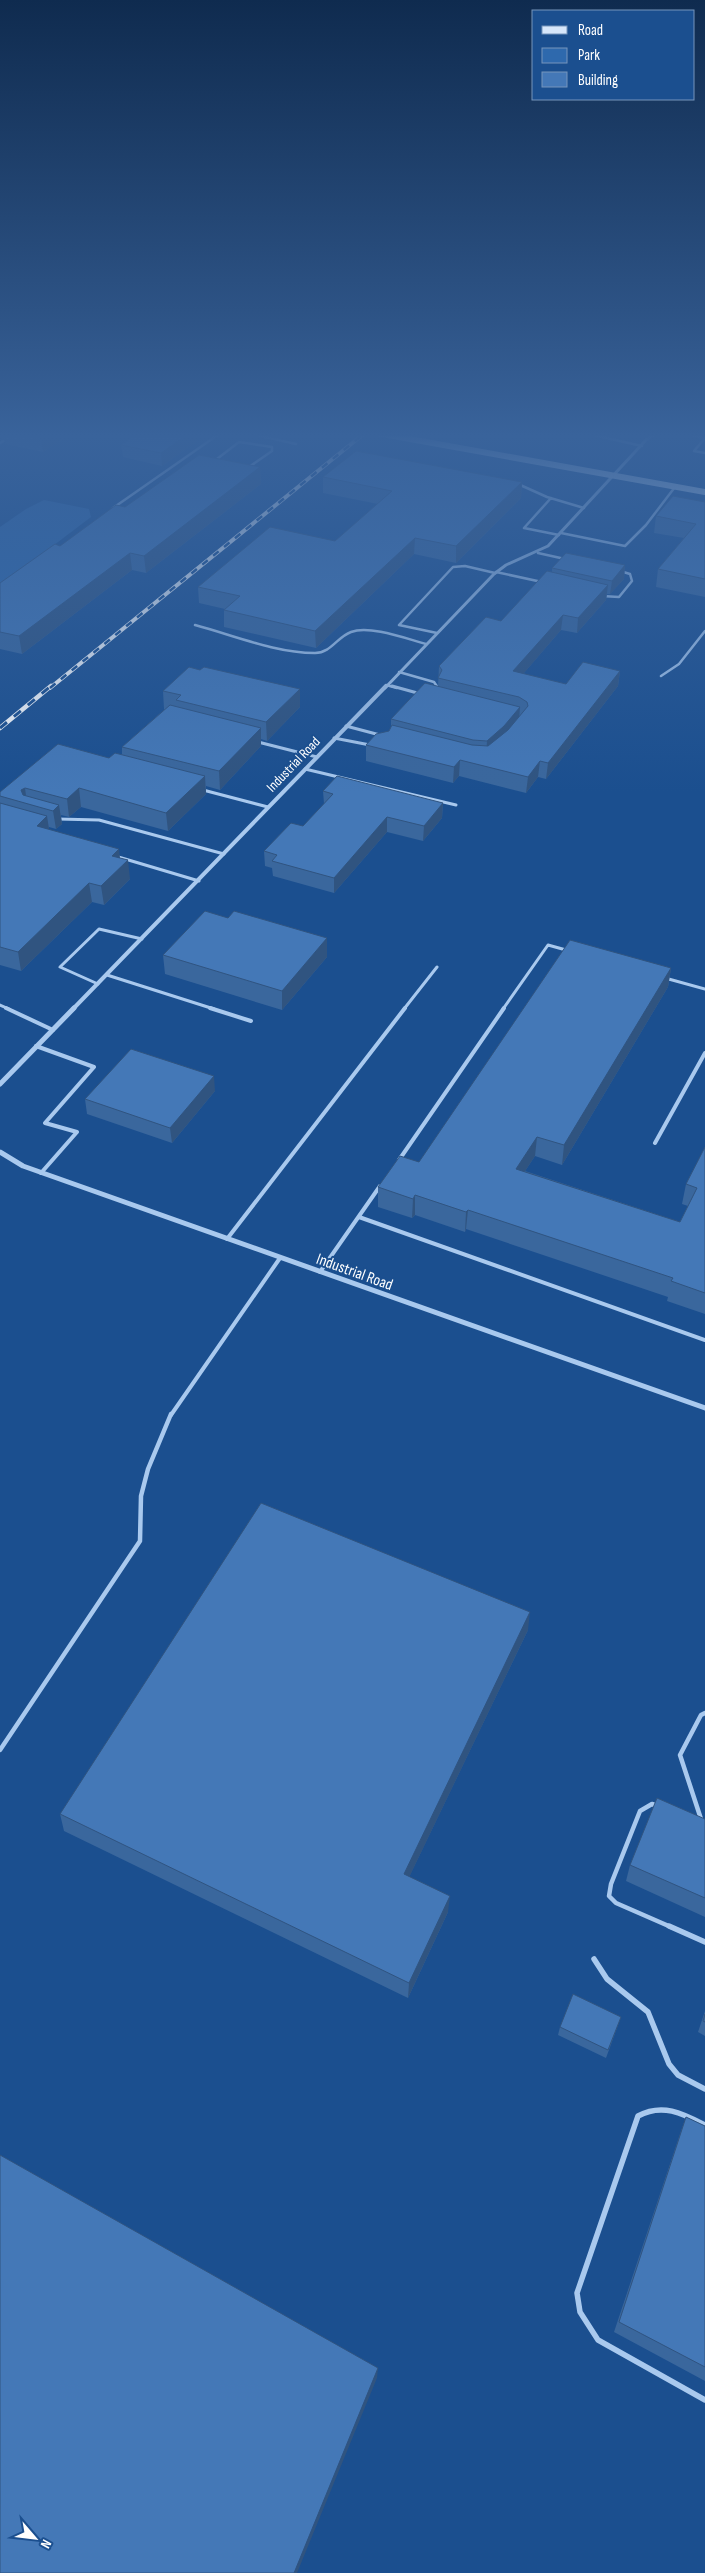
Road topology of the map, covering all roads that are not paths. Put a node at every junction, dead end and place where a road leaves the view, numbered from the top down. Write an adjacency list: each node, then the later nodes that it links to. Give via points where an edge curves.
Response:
1 (538, 552): 2 (lane); 4 (street, Industrial Road)
2 (566, 559)
3 (613, 570): 6 (lane, via 630,574 632,581 619,597)
4 (496, 572): 5 (lane); 9 (street, Industrial Road); 9 (lane, via 453,567 399,625)
5 (544, 583)
6 (602, 596)
7 (195, 625): 10 (lane, via 316,653 327,652 345,635 357,630)
8 (705, 631): 12 (lane, via 680,664)
9 (437, 633): 10 (street, Industrial Road)
10 (426, 644): 11 (street, Industrial Road)
11 (398, 672): 13 (street, Industrial Road); 14 (lane, via 434,682)
12 (661, 676)
13 (386, 685): 15 (lane); 16 (street, Industrial Road)
14 (438, 690)
15 (424, 694)
16 (346, 726): 17 (lane); 18 (street, Industrial Road)
17 (381, 735)
18 (334, 738): 20 (lane); 21 (street, Industrial Road)
19 (252, 740): 21 (lane)
20 (379, 747)
21 (316, 757): 22 (street, Industrial Road)
22 (305, 769): 24 (lane); 25 (street, Industrial Road)
23 (200, 789): 25 (lane)
24 (456, 805)
25 (268, 807): 27 (street, Industrial Road)
26 (55, 818): 27 (lane, via 64,821 99,820)
27 (224, 854): 29 (street, Industrial Road)
28 (114, 856): 29 (lane)
29 (199, 881): 30 (street, Industrial Road)
30 (142, 939): 33 (street, Industrial Road); 35 (lane, via 99,929 60,967)
31 (576, 953): 45 (lane, via 548,945)
32 (437, 967): 49 (lane)
33 (107, 974): 35 (street, Industrial Road); 38 (lane)
34 (659, 976): 36 (lane)
35 (98, 984): 39 (street, Industrial Road)
36 (705, 989)
37 (0, 1005): 39 (lane)
38 (251, 1021)
39 (53, 1030): 40 (street, Industrial Road)
40 (36, 1046): 42 (street, Industrial Road); 46 (lane, via 94,1067 45,1123 78,1132)
41 (705, 1053): 43 (lane)
42 (0, 1082)
43 (655, 1143)
44 (0, 1152): 46 (street, Industrial Road, via 7,1159)
45 (393, 1168)
46 (41, 1173): 49 (street, Industrial Road)
47 (381, 1184): 48 (lane)
48 (359, 1217): 51 (lane); 52 (lane)
49 (227, 1239): 50 (street, Industrial Road)
50 (280, 1258): 51 (street, Industrial Road); 55 (lane, via 170,1416 148,1469 141,1496 140,1541)
51 (320, 1272): 53 (street, Industrial Road)
52 (705, 1340)
53 (705, 1408)
54 (705, 1713): 58 (lane, via 680,1755)
55 (0, 1750)
56 (668, 1809): 59 (lane, via 652,1804 640,1811 609,1896 616,1903)
57 (693, 1818): 58 (lane)
58 (703, 1822)
59 (705, 1942)
60 (594, 1958): 61 (lane, via 607,1978 648,2012 669,2064 678,2075)
61 (705, 2089)
62 (705, 2125): 63 (lane, via 658,2107 649,2108 638,2116 577,2293 580,2312 598,2340)
63 (705, 2400)

